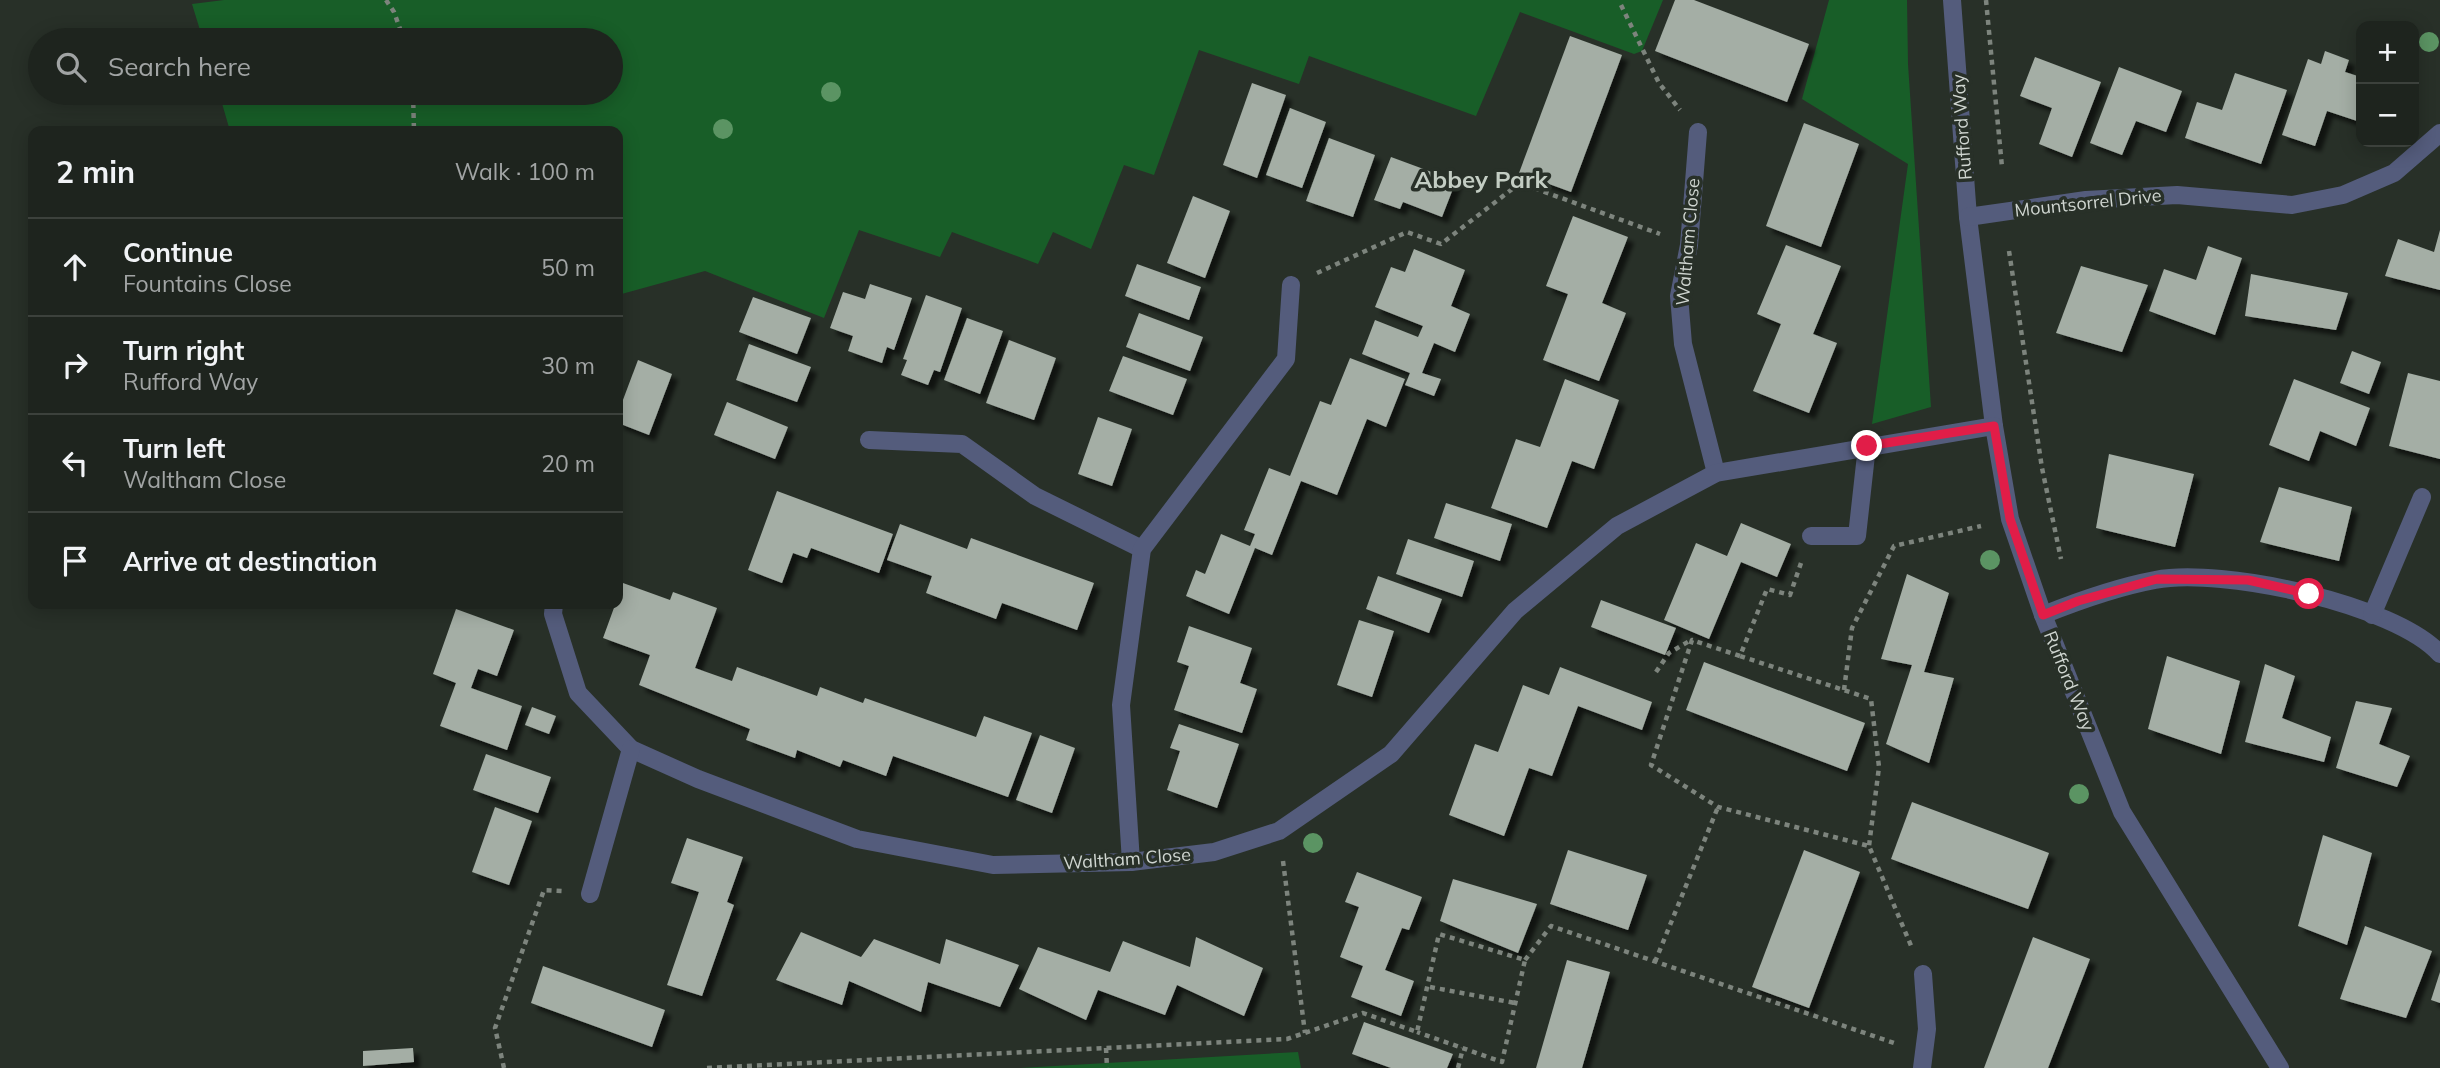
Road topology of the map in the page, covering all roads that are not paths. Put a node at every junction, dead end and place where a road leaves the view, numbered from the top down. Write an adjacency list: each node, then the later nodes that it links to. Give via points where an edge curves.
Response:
1 (1952, 0): 4 (street, Rufford Way)
2 (1698, 132): 9 (street, Waltham Close, via 1689,244 1679,296 1683,344)
3 (2440, 133): 4 (street, Mountsorrel Drive, via 2394,173 2343,195 2292,205 2177,195 2086,200)
4 (1968, 217): 6 (street, Rufford Way)
5 (1291, 285): 12 (street, via 1286,359)
6 (1994, 426): 8 (street, Waltham Close); 14 (street, Rufford Way, via 2010,519)
7 (869, 440): 12 (street, via 962,444 1035,496)
8 (1867, 446): 9 (street, Waltham Close); 11 (street, via 1857,536)
9 (1716, 473): 18 (street, Waltham Close, via 1617,526 1515,611 1391,754 1279,831 1214,852)
10 (2422, 497): 15 (street)
11 (1811, 536)
12 (1142, 549): 18 (street, via 1121,705)
13 (554, 609): 17 (street, Waltham Close, via 578,694)
14 (2043, 615): 15 (street, via 2078,601 2170,579 2248,580); 22 (street, Rufford Way, via 2122,812)
15 (2372, 615): 16 (street, via 2430,643)
16 (2440, 654)
17 (631, 749): 18 (street, Waltham Close, via 857,839 993,865); 19 (street)
18 (1130, 862)
19 (590, 894)
20 (1923, 974): 21 (street, via 1927,1029)
21 (1923, 1060)
22 (2280, 1068)

